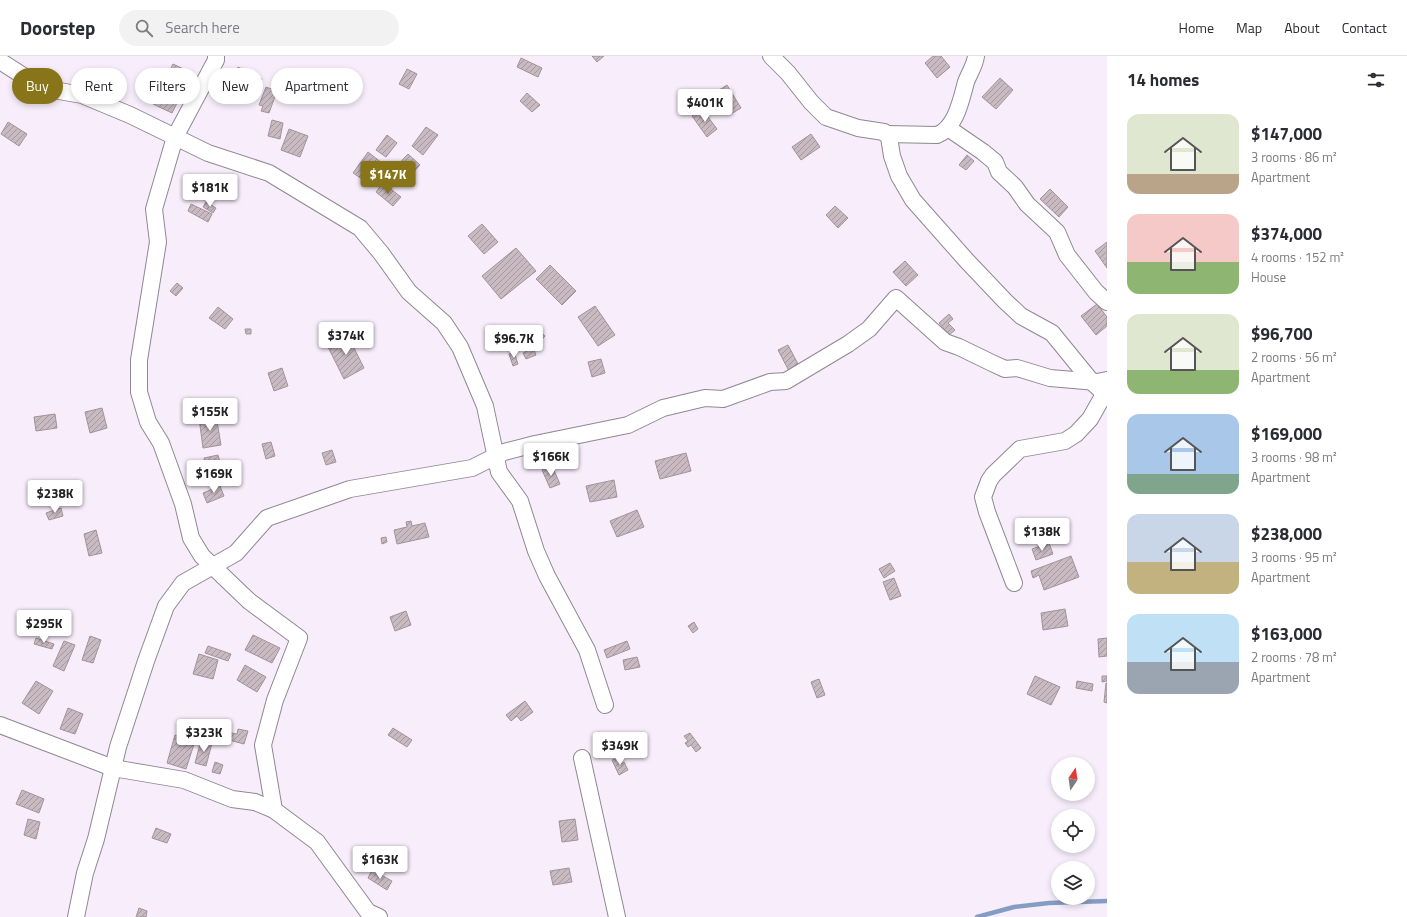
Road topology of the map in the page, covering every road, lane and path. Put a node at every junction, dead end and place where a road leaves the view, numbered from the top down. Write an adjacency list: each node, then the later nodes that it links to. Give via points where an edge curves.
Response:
1 (216, 56): 7 (street)
2 (771, 56): 6 (street, via 826,117)
3 (976, 56): 5 (street, via 962,100)
4 (0, 61): 7 (street, via 42,88 82,95)
5 (948, 128): 6 (street, via 937,135); 8 (street, via 995,162 999,172 1015,187 1027,204 1057,232 1067,255)
6 (886, 134): 9 (street, via 899,176 912,200 1021,316 1052,333)
7 (175, 137): 10 (street, via 208,152 269,173 360,228 381,252 409,292 444,324 460,347 485,406); 11 (street, via 154,209 158,242 139,360 140,392 148,422 161,443 183,504 191,538 202,556)
8 (1107, 302)
9 (1103, 388): 10 (street, via 1050,378 1017,368 1005,369 992,364 945,342 896,298 869,329 786,382 770,382 723,399 705,398 663,408 628,425 535,444); 12 (street, via 1090,419 1076,434 1065,441 1020,449 989,481 983,497)
10 (495, 456): 11 (street, via 472,468 350,489 268,518 236,553); 13 (street, via 499,472 520,501 547,576 587,650)
11 (212, 565): 16 (street, via 183,583 166,606); 17 (street, via 249,601 298,638 263,745)
12 (1014, 583)
13 (605, 705)
14 (0, 724): 16 (street)
15 (582, 758): 20 (street)
16 (113, 768): 17 (street, via 184,780 232,799 256,802); 18 (street)
17 (274, 810): 19 (street, via 317,842 368,912)
18 (76, 917)
19 (379, 917)
20 (617, 917)

